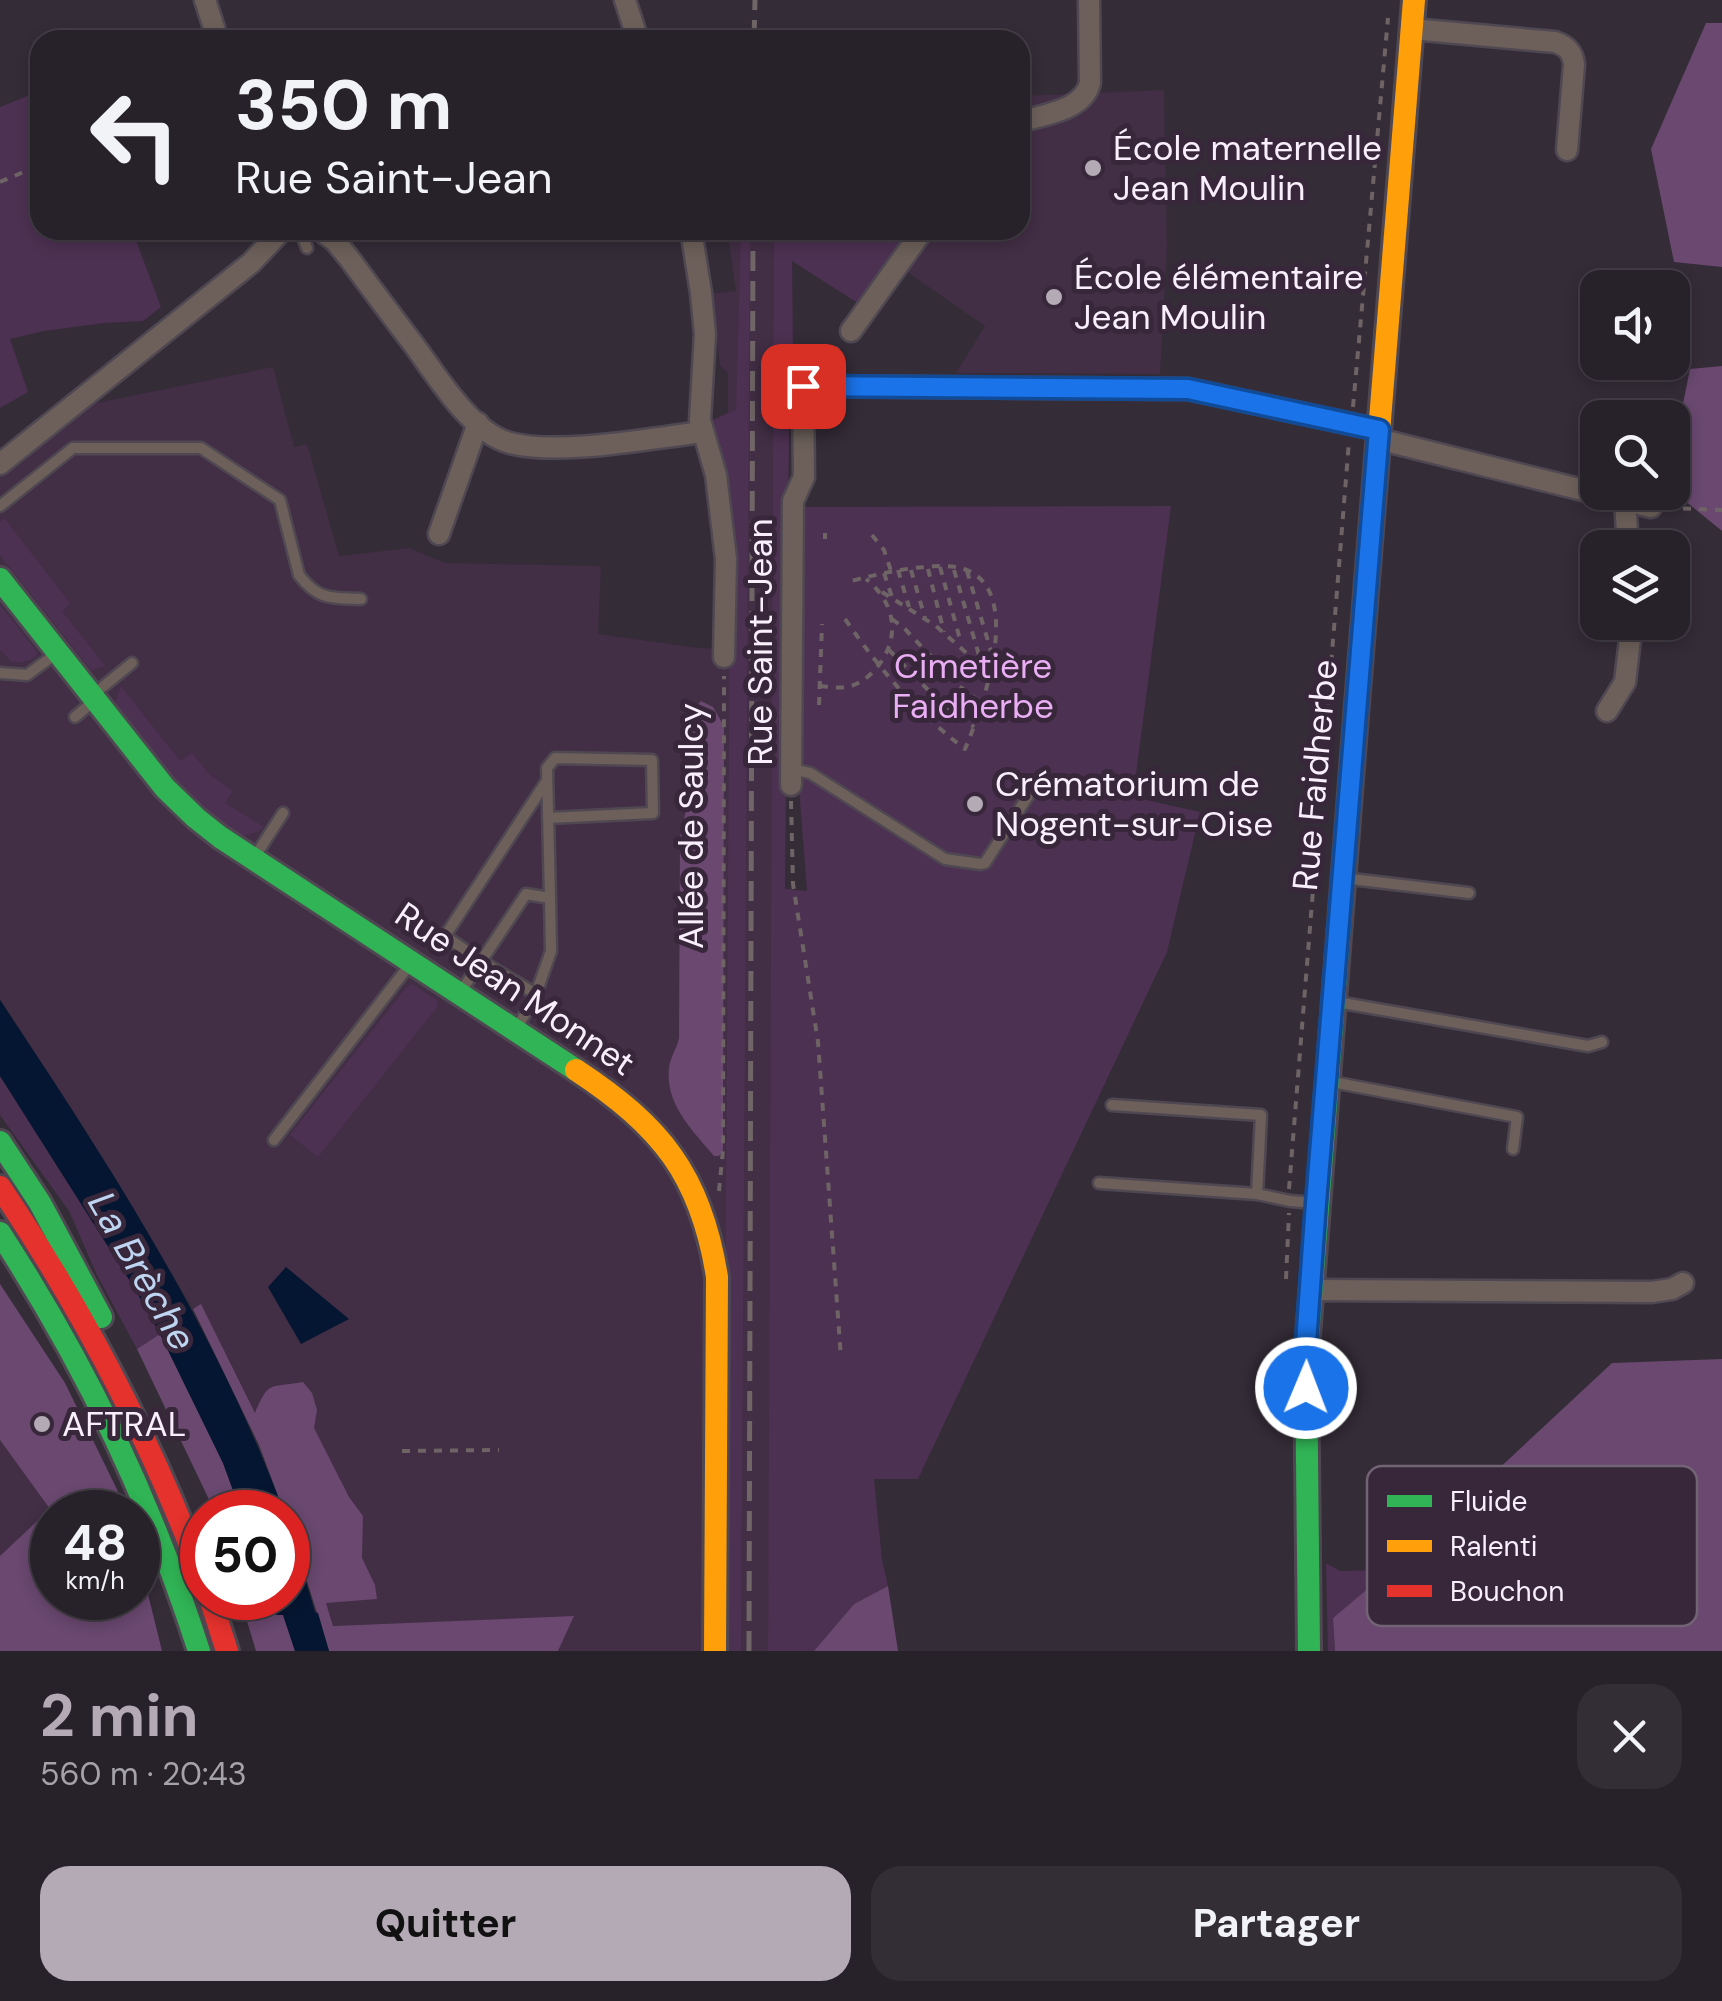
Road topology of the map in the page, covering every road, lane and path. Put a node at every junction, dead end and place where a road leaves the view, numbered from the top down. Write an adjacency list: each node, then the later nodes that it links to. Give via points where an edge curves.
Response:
1 (205, 0): 6 (street)
2 (625, 0): 7 (street)
3 (1089, 0): 9 (street, via 1087,94)
4 (1414, 0): 8 (main road, Rue Faidherbe)
5 (1388, 20): 22 (path)
6 (215, 30)
7 (635, 30)
8 (1412, 30): 10 (street, via 1567,48 1574,57); 24 (main road, Rue Faidherbe)
9 (1030, 119)
10 (1567, 150)
11 (30, 169): 12 (path)
12 (0, 182)
13 (274, 240): 25 (street)
14 (303, 240): 18 (lane)
15 (334, 240): 21 (street)
16 (692, 240): 23 (street, Allée de Saulcy, via 704,320)
17 (916, 240): 19 (street)
18 (306, 248)
19 (852, 331): 20 (path)
20 (810, 386): 22 (street, via 1188,389); 69 (street, Rue Saint-Jean, via 803,386 804,476 793,500)
21 (478, 423): 23 (street, via 510,443 540,446); 30 (street)
22 (1352, 424): 24 (street); 93 (path)
23 (703, 432): 55 (street, Allée de Saulcy, via 716,475 726,559)
24 (1379, 434): 26 (street); 75 (main road, Rue Faidherbe)
25 (1, 460)
26 (1580, 488)
27 (0, 506): 44 (lane, via 73,448 200,448 280,500 307,585 317,594)
28 (1690, 509): 29 (path)
29 (1722, 510)
30 (439, 534)
31 (872, 535): 37 (path)
32 (928, 568): 33 (path); 35 (path); 50 (path)
33 (940, 568): 34 (path); 52 (path)
34 (954, 568): 36 (path); 59 (path)
35 (910, 570): 37 (path); 46 (path)
36 (967, 570): 56 (path); 56 (path, via 991,596)
37 (894, 571): 38 (path); 45 (path)
38 (884, 573): 39 (path); 43 (path)
39 (864, 578): 41 (path); 42 (path)
40 (0, 580): 54 (main road, Rue Jean Monnet)
41 (848, 582)
42 (878, 590): 43 (path); 48 (path)
43 (892, 597): 45 (path)
44 (360, 599)
45 (908, 607): 46 (path)
46 (926, 618): 50 (path)
47 (844, 619): 58 (path)
48 (892, 619): 53 (path); 64 (path)
49 (822, 624): 62 (path)
50 (944, 632): 52 (path)
51 (1630, 640): 66 (street, via 1625,682)
52 (962, 648): 59 (path)
53 (888, 650): 58 (path); 68 (path)
54 (57, 652): 60 (lane, via 28,674); 63 (main road, Rue Jean Monnet)
55 (724, 656): 95 (path, Allée de Saulcy, via 722,1178)
56 (993, 656): 61 (path)
57 (132, 663): 63 (lane)
58 (878, 666): 62 (path, via 852,686); 68 (path, via 915,708 966,749)
59 (982, 666): 61 (path)
60 (0, 673)
61 (990, 673): 64 (path)
62 (820, 686): 65 (path)
63 (94, 698): 67 (lane); 74 (main road, Rue Jean Monnet, via 187,810)
64 (982, 703): 68 (path)
65 (819, 706)
66 (1607, 711)
67 (75, 717)
68 (974, 727)
69 (791, 777): 71 (lane, via 810,773 945,859 980,864); 100 (path, Rue Saint-Jean, via 793,884 818,1042)
70 (547, 781): 73 (lane); 73 (lane, via 546,768 555,758 652,760 653,813); 78 (lane, via 445,936)
71 (1028, 796)
72 (282, 813): 74 (lane)
73 (548, 818): 77 (lane)
74 (253, 859): 79 (main road, Rue Jean Monnet)
75 (1342, 878): 76 (lane); 82 (main road, Rue Faidherbe)
76 (1470, 893)
77 (550, 898): 78 (lane, via 526,894); 81 (lane, via 551,951)
78 (481, 961): 80 (lane); 81 (lane)
79 (412, 963): 80 (main road, Rue Jean Monnet); 87 (lane)
80 (459, 994): 83 (main road, Rue Jean Monnet)
81 (536, 994): 83 (lane)
82 (1332, 1002): 84 (lane, via 1588,1046); 85 (main road, Rue Faidherbe)
83 (516, 1030): 95 (main road, Rue Jean Monnet, via 643,1120 683,1170)
84 (1602, 1042)
85 (1326, 1080): 89 (lane, via 1517,1117); 94 (main road, Rue Faidherbe)
86 (1112, 1105): 92 (lane, via 1261,1114)
87 (274, 1140)
88 (0, 1142): 103 (main road, via 126,1366)
89 (1513, 1149)
90 (1099, 1183): 92 (lane)
91 (0, 1188): 103 (main road, via 85,1319)
92 (1257, 1194): 93 (lane)
93 (1290, 1201): 94 (lane); 99 (path)
94 (1316, 1203): 98 (main road, Rue Faidherbe)
95 (706, 1218): 108 (main road, Rue Jean Monnet, via 718,1312)
96 (0, 1233): 106 (main road, via 64,1334 114,1432)
97 (1683, 1283): 98 (street, via 1652,1292)
98 (1310, 1290): 109 (main road, Rue Faidherbe)
99 (1286, 1294)
100 (841, 1358)
101 (499, 1450): 102 (path)
102 (402, 1451)
103 (166, 1482): 104 (main road)
104 (180, 1519)
105 (217, 1620): 107 (main road)
106 (200, 1651)
107 (227, 1651)
108 (715, 1651)
109 (1310, 1651)

